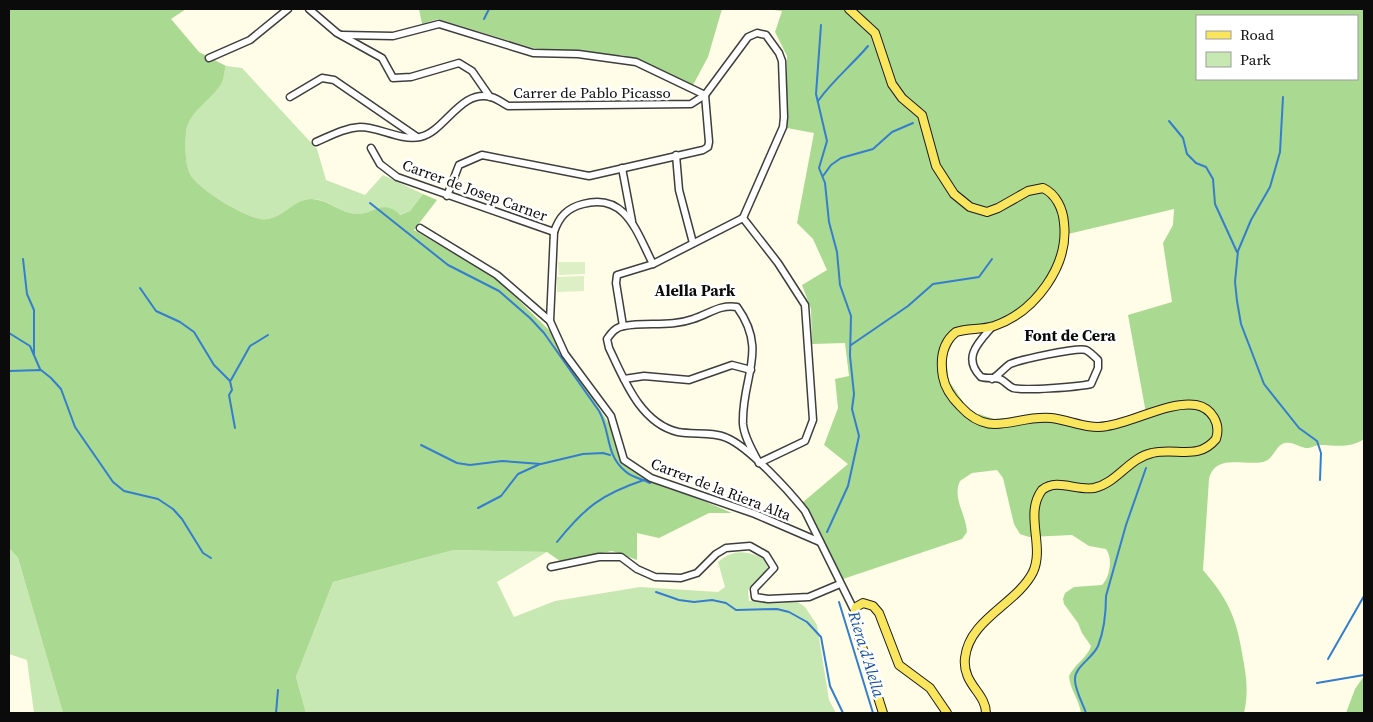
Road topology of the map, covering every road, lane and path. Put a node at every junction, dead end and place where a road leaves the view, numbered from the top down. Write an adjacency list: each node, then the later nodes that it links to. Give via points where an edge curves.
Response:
1 (288, 9): 5 (street, via 250,40)
2 (309, 9): 4 (street)
3 (849, 9): 23 (main road, via 875,33 892,84 922,116 936,166 954,194 982,212 998,208 1038,188 1048,191 1059,204 1064,220 1064,244 1050,280 1028,306)
4 (342, 35): 6 (street, via 393,36 439,24 533,53 578,54 636,62); 7 (street, via 382,58 393,78 411,77 459,63 472,71)
5 (209, 58)
6 (705, 96): 7 (street, Carrer de Pablo Picasso, via 691,104 554,106 508,106); 12 (street, via 708,147); 15 (street, via 748,37 757,33 772,40 782,61 783,127)
7 (490, 97): 9 (street, via 463,103 431,133)
8 (290, 98): 9 (street, via 322,78 334,80)
9 (418, 137): 10 (street, via 362,127 338,132)
10 (316, 142)
11 (371, 148): 14 (street, Carrer de Josep Carner, via 380,164 397,177)
12 (676, 156): 13 (street); 19 (street, via 679,190)
13 (622, 168): 14 (street, via 589,176 482,155 459,165); 16 (street)
14 (447, 196): 18 (street, Carrer de Josep Carner)
15 (743, 218): 19 (street); 27 (street, via 806,305 814,420 804,441)
16 (632, 222): 18 (street, via 613,203 592,201 575,206 559,218); 20 (street)
17 (420, 228): 21 (street, via 497,274)
18 (554, 232): 21 (street, Carrer de la Riera Alta)
19 (693, 243): 20 (street)
20 (653, 264): 22 (street, via 617,275)
21 (550, 321): 28 (street, Carrer de la Riera Alta, via 565,354 611,416 624,460 651,478 755,514)
22 (624, 326): 24 (street, via 693,320 718,308 737,307 752,334); 25 (street, via 613,331 607,340)
23 (992, 327): 26 (street, via 972,356 976,372 981,377); 34 (main road, via 956,332 942,352 942,370 948,390 978,422 997,424 1044,418 1099,427 1188,405 1210,412 1218,429 1216,439 1204,450 1152,453 1138,458 1107,482 1095,487 1056,484 1042,490 1035,504 1036,555 1032,574 975,633 966,651 965,670)
24 (751, 370): 25 (street, via 732,365 689,380 644,376); 27 (street, via 743,424)
25 (624, 379): 27 (street, via 634,397 659,424 677,432 725,436)
26 (992, 379): 26 (street, via 1011,364 1070,350 1085,350 1098,360 1098,368 1090,384 1012,388 999,379)
27 (759, 463): 28 (street, via 805,511)
28 (820, 542): 30 (street)
29 (551, 566): 30 (street, via 599,557 621,557 637,569 655,576 681,578 697,573 726,548 750,546 766,555 774,568 754,588 755,598 810,597)
30 (840, 584): 31 (street)
31 (856, 607): 32 (main road, via 854,626); 33 (main road, via 868,604 877,610 899,665 930,688)
32 (883, 713)
33 (947, 713)
34 (986, 713)

